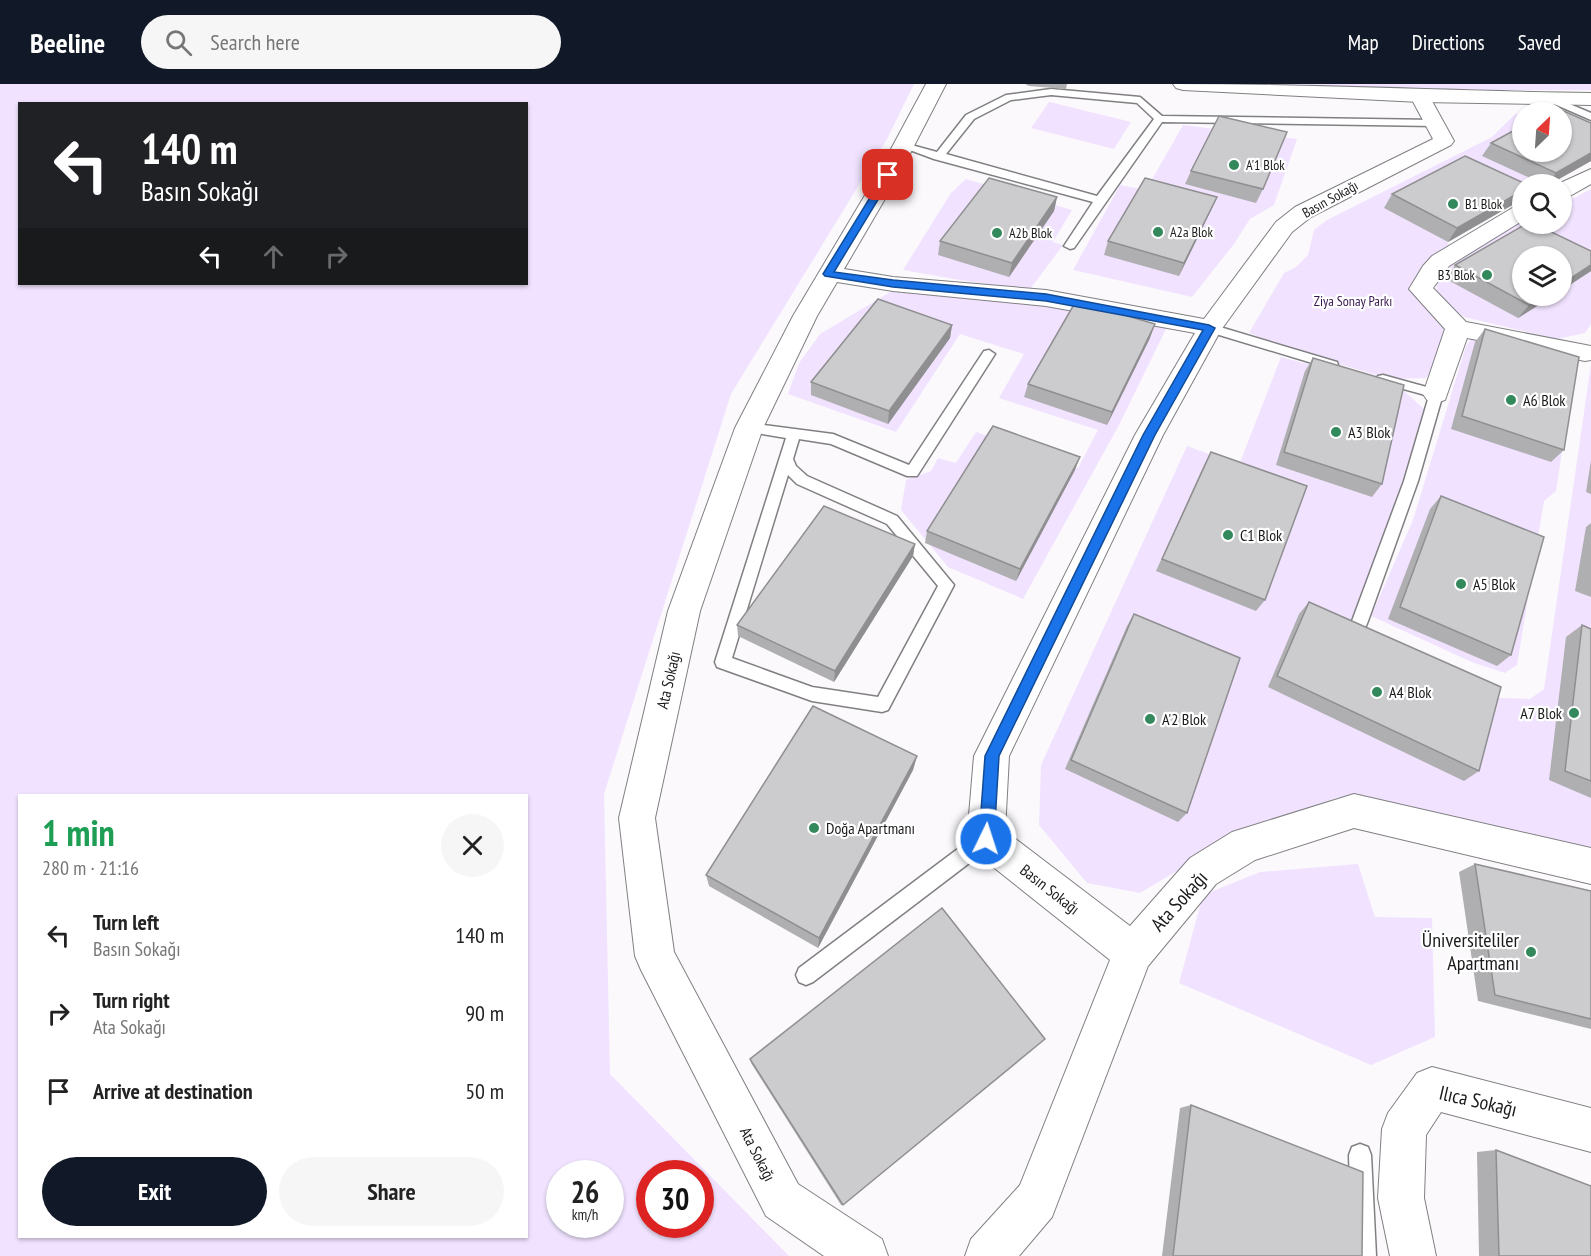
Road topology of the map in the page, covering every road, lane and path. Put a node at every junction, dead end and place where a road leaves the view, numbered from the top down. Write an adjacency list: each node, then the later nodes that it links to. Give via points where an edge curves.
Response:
1 (936, 84): 9 (street, Ata Sokağı)
2 (1183, 84): 3 (street)
3 (1420, 96): 4 (street); 8 (street, Basın Sokağı)
4 (1548, 98): 5 (street); 6 (lane)
5 (1591, 99)
6 (1591, 117)
7 (1159, 119): 8 (lane); 10 (lane, via 1140,100 1051,92 1009,97 970,117); 13 (lane)
8 (1435, 123): 17 (street, Basın Sokağı, via 1444,141 1303,212 1284,227)
9 (904, 147): 10 (lane); 16 (street, Ata Sokağı)
10 (938, 157): 13 (lane)
11 (1591, 175): 12 (street)
12 (1572, 185)
13 (1100, 200): 15 (lane)
14 (1512, 218): 18 (street, via 1448,255 1428,272 1421,289)
15 (1070, 246)
16 (828, 274): 17 (street, via 1046,298); 24 (street, Ata Sokağı)
17 (1209, 328): 21 (lane); 28 (street, Basın Sokağı, via 1149,435 992,756)
18 (1458, 328): 19 (street); 23 (street)
19 (1585, 353)
20 (989, 354): 25 (lane, via 912,472 833,439)
21 (1351, 371)
22 (1372, 376): 23 (lane)
23 (1436, 394): 27 (lane, via 1429,426)
24 (749, 428): 25 (lane); 34 (street, Ata Sokağı, via 684,611 637,818 655,956 782,1200)
25 (794, 435): 26 (lane)
26 (786, 459): 26 (lane, via 802,480 892,520 946,585 882,705 812,694 723,662)
27 (1360, 621)
28 (986, 839): 30 (street, Basın Sokağı); 31 (lane)
29 (1591, 866): 30 (street, Ata Sokağı, via 1354,811 1245,845 1203,871)
30 (1133, 953): 35 (street, Ata Sokağı, via 1036,1201)
31 (806, 975)
32 (1591, 1130): 37 (street, Ilıca Sokağı, via 1432,1088 1404,1129 1401,1198)
33 (1360, 1155): 36 (lane)
34 (865, 1256)
35 (988, 1256)
36 (1364, 1256)
37 (1413, 1256)

